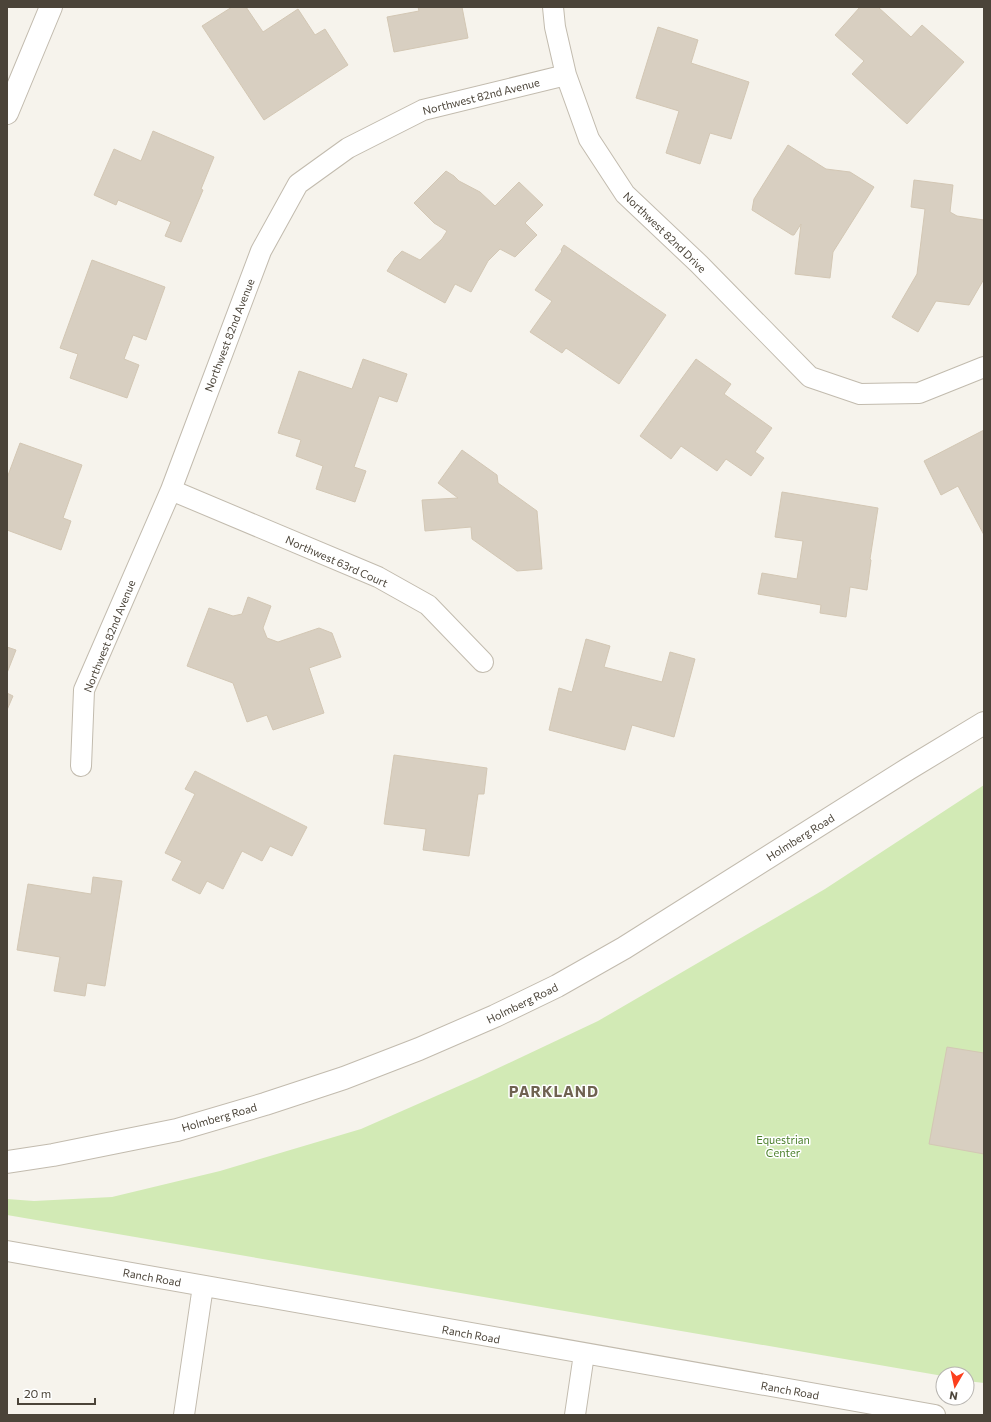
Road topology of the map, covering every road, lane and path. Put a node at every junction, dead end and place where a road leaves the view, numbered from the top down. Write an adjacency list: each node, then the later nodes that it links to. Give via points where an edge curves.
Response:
1 (51, 7): 4 (street)
2 (554, 7): 3 (street, Northwest 82nd Drive, via 555,27)
3 (566, 75): 5 (street, Northwest 82nd Drive, via 589,139 624,194 699,264 810,377 860,394 919,393); 6 (street, Northwest 82nd Avenue, via 423,110 348,148 298,184 261,251)
4 (7, 112)
5 (984, 367)
6 (170, 490): 7 (street, Northwest 63rd Court, via 378,577 428,605); 9 (street, Northwest 82nd Avenue, via 84,690)
7 (484, 662)
8 (984, 723): 10 (street, Holmberg Road, via 624,948 557,986 495,1016 344,1078 265,1104 177,1130)
9 (81, 766)
10 (7, 1162)
11 (7, 1251): 12 (street, Ranch Road)
12 (203, 1286): 13 (street, Ranch Road); 14 (street)
13 (584, 1354): 15 (street); 16 (street, Ranch Road)
14 (184, 1415)
15 (576, 1415)
16 (935, 1415)

